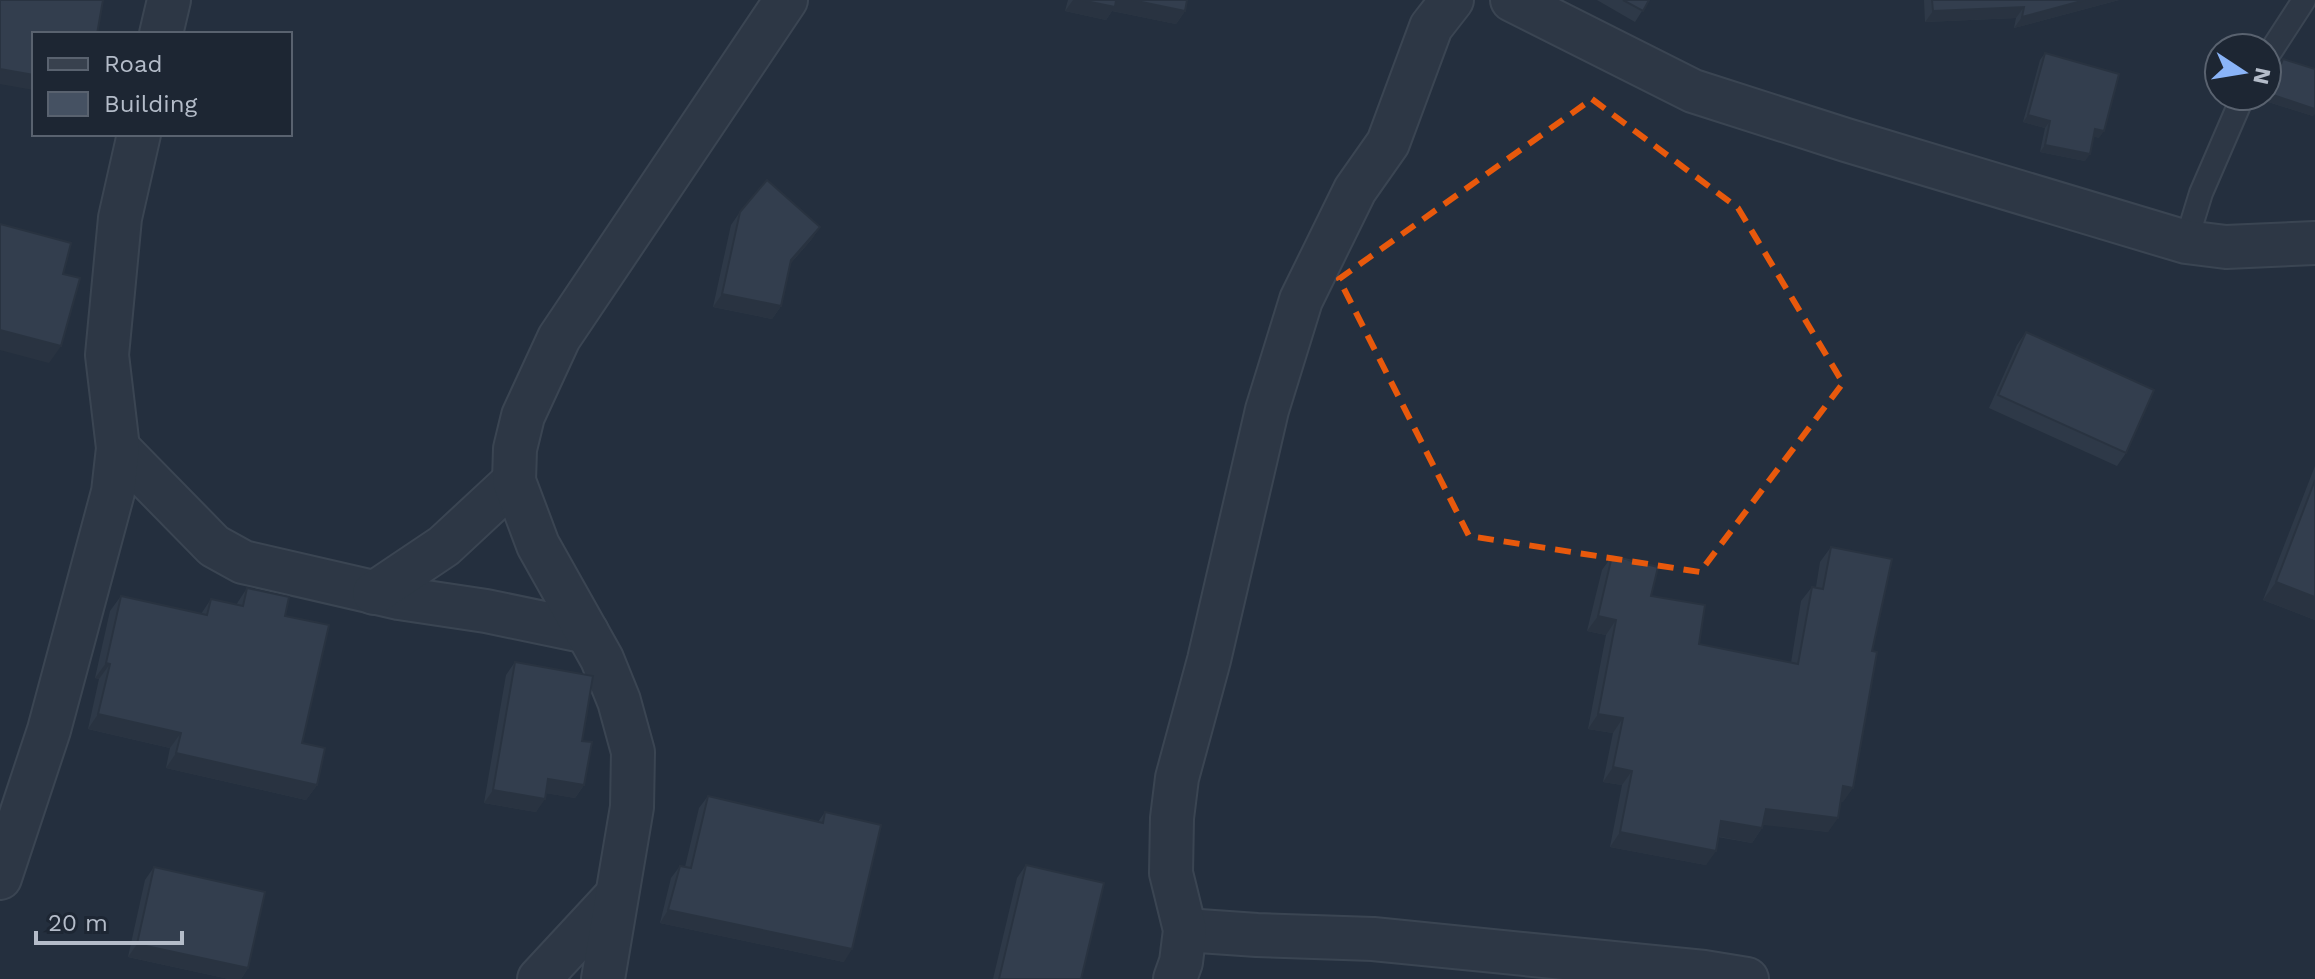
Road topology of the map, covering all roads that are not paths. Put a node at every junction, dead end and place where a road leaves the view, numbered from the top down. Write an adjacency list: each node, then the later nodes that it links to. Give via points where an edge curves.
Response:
1 (169, 0): 6 (street)
2 (786, 0): 13 (street, via 559,338 523,416)
3 (1452, 0): 18 (street, via 1431,27 1388,143 1355,190 1301,300 1267,410 1177,778 1171,873)
4 (1512, 0): 10 (street, via 1693,91)
5 (2304, 0): 7 (lane)
6 (161, 32)
7 (2283, 32)
8 (2236, 112): 10 (lane)
9 (139, 136): 12 (street, via 120,218 107,355)
10 (2186, 242): 11 (street, via 2226,247)
11 (2315, 243)
12 (118, 448): 14 (street, via 214,546 243,562); 16 (street, via 113,492 49,730)
13 (514, 481): 14 (street, via 444,546); 15 (street, via 538,545)
14 (374, 593): 15 (street)
15 (587, 632): 17 (street, via 619,701 633,752 632,807)
16 (0, 878)
17 (616, 896): 19 (street); 20 (street)
18 (1185, 930): 21 (street); 22 (street, via 1373,939)
19 (539, 979)
20 (603, 979)
21 (1175, 979)
22 (1747, 979)

